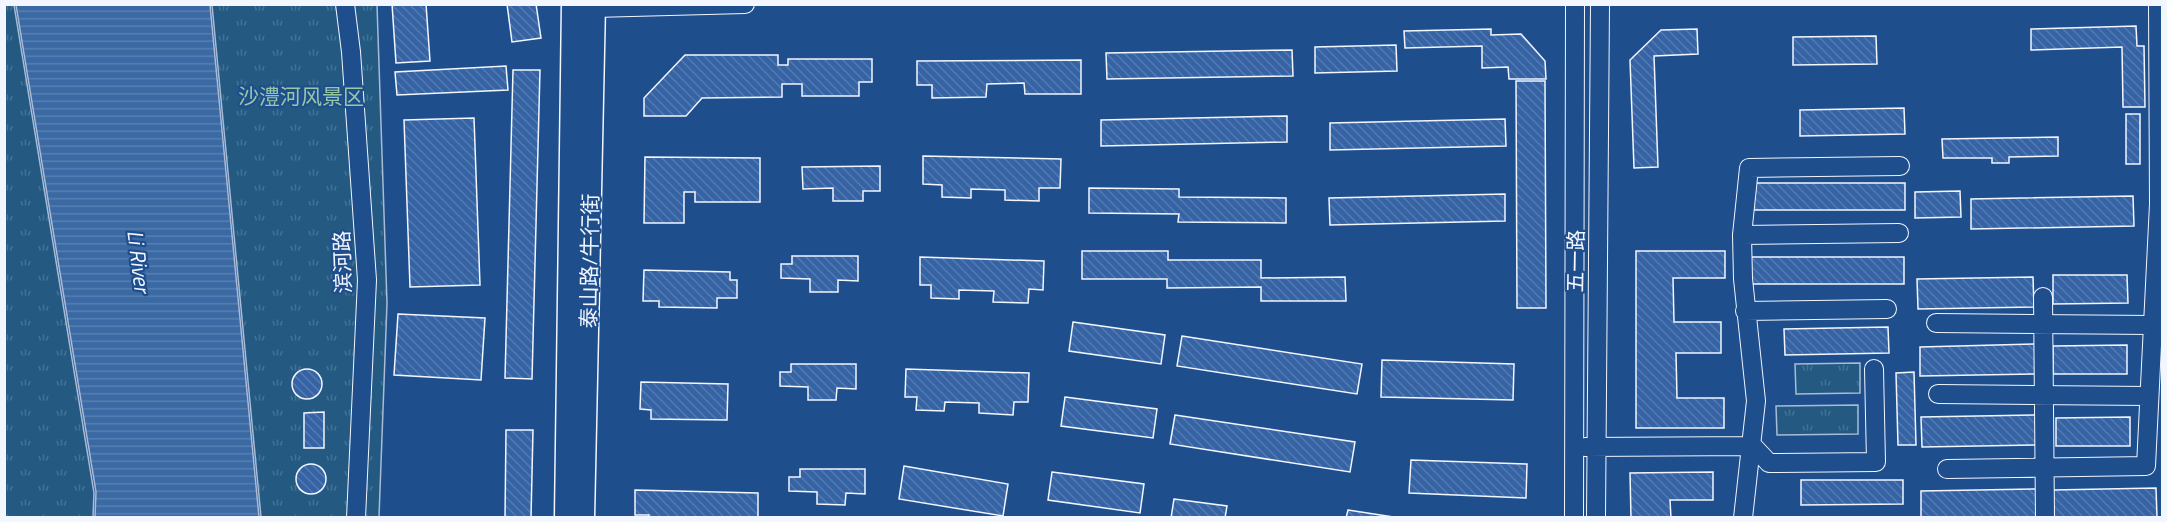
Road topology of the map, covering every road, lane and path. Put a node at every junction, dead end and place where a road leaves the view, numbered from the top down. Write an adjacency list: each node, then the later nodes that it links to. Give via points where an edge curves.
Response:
1 (345, 4): 25 (street, 滨河路, via 367,280)
2 (745, 4): 6 (street)
3 (1575, 4): 21 (street, 五一路)
4 (1600, 4): 22 (street, 五一路)
5 (2158, 4): 15 (street, via 2159,204)
6 (588, 5): 26 (main road, 泰山路/牛行街); 27 (main road, 泰山路/牛行街)
7 (1900, 166): 9 (street, via 1749,168)
8 (1899, 233): 9 (street)
9 (1742, 235): 12 (street)
10 (2043, 297): 14 (street)
11 (1887, 309): 12 (street)
12 (1746, 311): 20 (street, via 1756,401)
13 (1936, 323): 14 (street)
14 (2044, 323): 15 (street); 18 (street)
15 (2152, 325): 19 (street)
16 (1874, 369): 20 (street, via 1876,462 1769,463)
17 (1938, 394): 18 (street)
18 (2044, 396): 19 (street); 23 (street)
19 (2149, 396): 23 (street, via 2146,466)
20 (1753, 446): 22 (street); 30 (street)
21 (1573, 447): 22 (street); 28 (street, 五一路)
22 (1596, 447): 29 (street, 五一路)
23 (2043, 468): 24 (street); 31 (street)
24 (1947, 469)
25 (356, 518)
26 (566, 518)
27 (583, 518)
28 (1574, 518)
29 (1596, 518)
30 (1743, 518)
31 (2044, 518)

